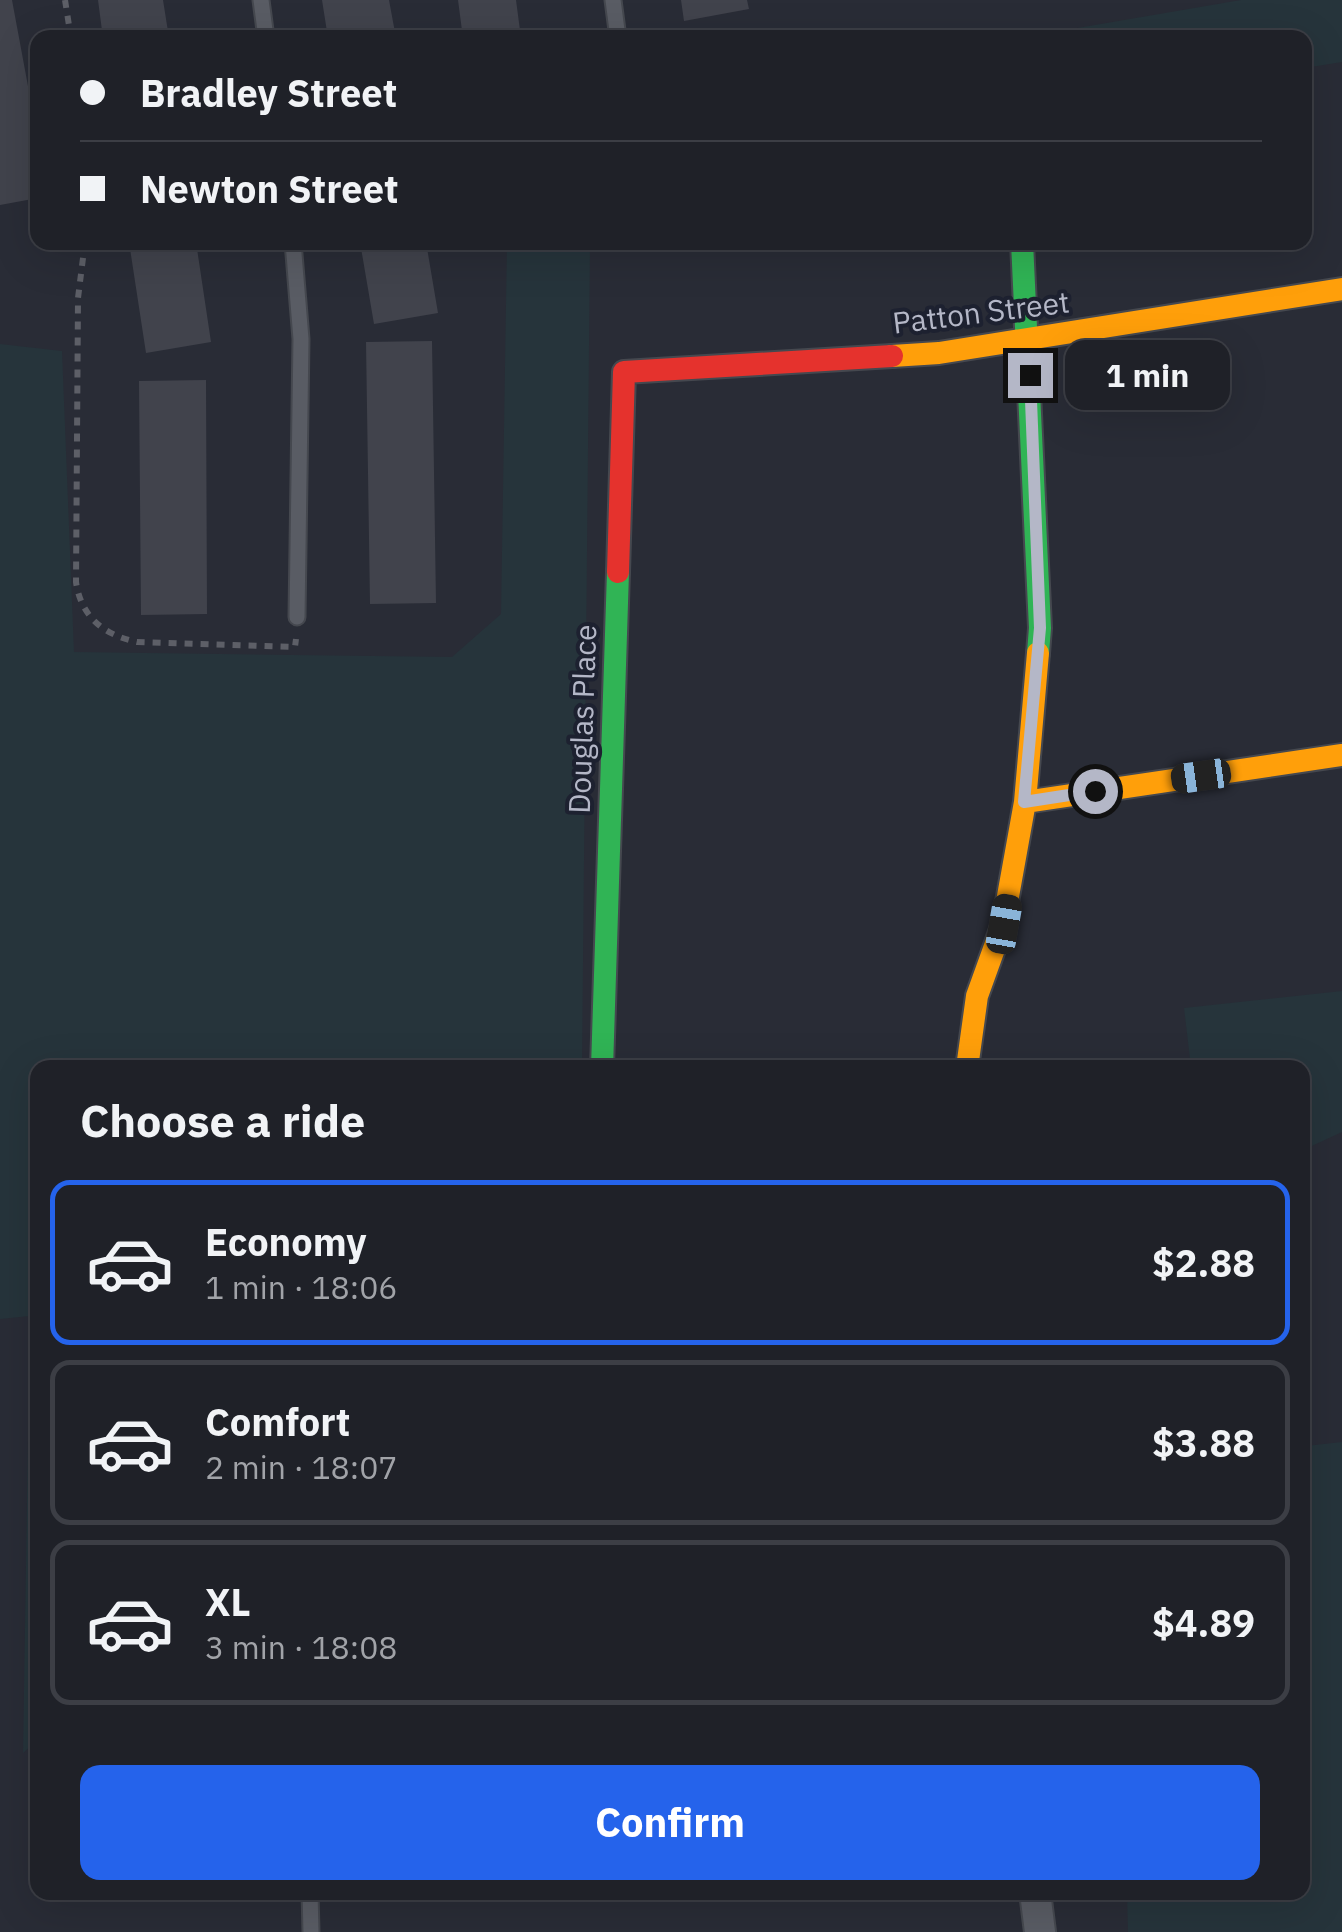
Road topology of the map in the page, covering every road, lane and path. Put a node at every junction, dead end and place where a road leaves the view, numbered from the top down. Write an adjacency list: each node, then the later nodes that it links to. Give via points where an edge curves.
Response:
1 (65, 0): 4 (path)
2 (261, 0): 5 (lane)
3 (613, 0): 6 (lane)
4 (70, 30)
5 (265, 30)
6 (617, 30)
7 (84, 250): 13 (path, via 76,563 83,608 103,629 137,642 295,647)
8 (294, 250): 13 (lane, via 301,339)
9 (1022, 250): 11 (street)
10 (1342, 289): 11 (street, Patton Street)
11 (1028, 339): 12 (street, Patton Street, via 939,352); 15 (street, via 1040,628)
12 (624, 372): 16 (street, Douglas Place)
13 (297, 617)
14 (1342, 754): 15 (street)
15 (1024, 802): 17 (street, via 1004,924 977,996)
16 (602, 1060)
17 (968, 1060)
18 (310, 1900): 20 (lane)
19 (1036, 1900): 21 (street)
20 (311, 1932)
21 (1040, 1932)

